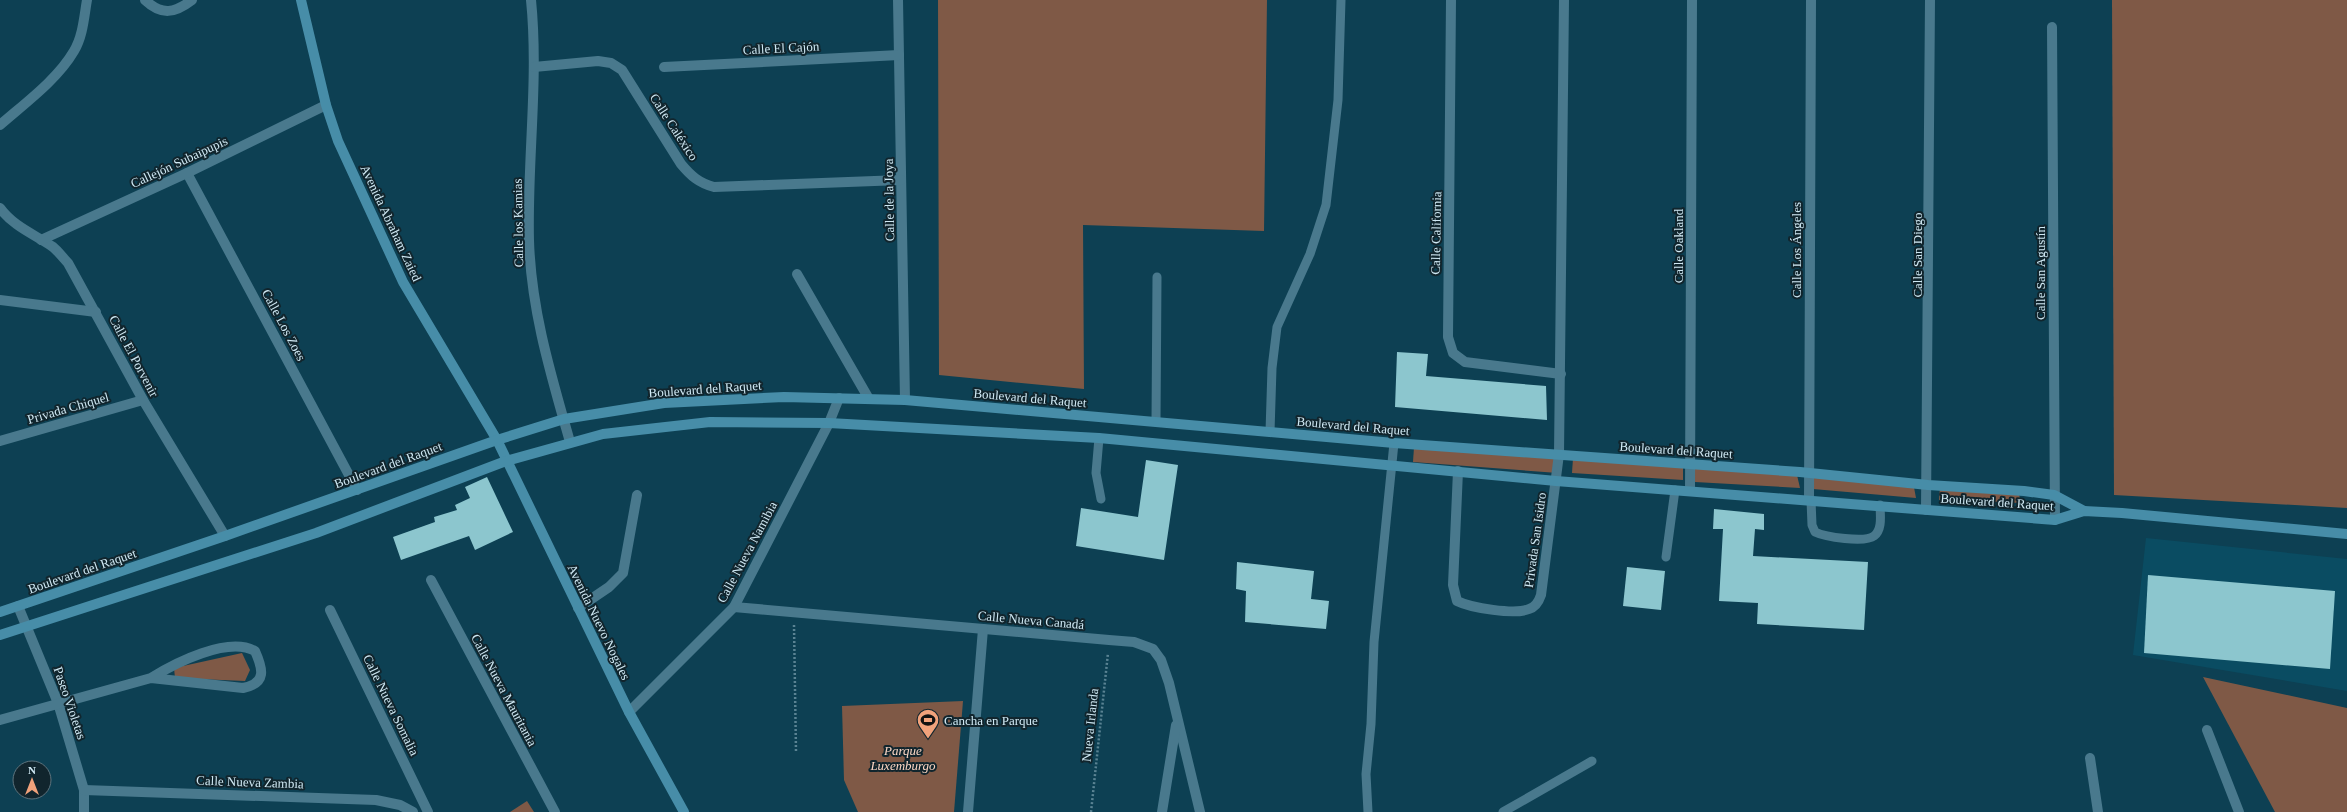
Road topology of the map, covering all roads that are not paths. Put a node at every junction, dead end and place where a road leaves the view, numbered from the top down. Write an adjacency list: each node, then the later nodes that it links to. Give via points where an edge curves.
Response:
1 (87, 0): 18 (street, via 75,50 64,66)
2 (145, 0): 3 (street, via 154,9 165,11 178,9)
3 (192, 0)
4 (301, 0): 17 (street, Avenida Abraham Zaied)
5 (531, 0): 15 (street, Calle los Kamias, via 535,40)
6 (898, 0): 14 (street, Calle de la Joya)
7 (1341, 0): 35 (lane, via 1338,100 1326,205 1310,254 1277,327 1272,368)
8 (1451, 0): 27 (street, Calle California, via 1448,337 1452,353 1465,362)
9 (1564, 0): 27 (street)
10 (1692, 0): 44 (street, Calle Oakland)
11 (1811, 0): 46 (street, Calle Los Ángeles)
12 (1930, 0): 48 (street, Calle San Diego)
13 (2052, 27): 53 (street, Calle San Agustín)
14 (899, 55): 16 (street, Calle El Cajón); 20 (street, Calle de la Joya)
15 (534, 67): 20 (street, Calle Caléxico, via 598,61 612,63 622,70 681,164 702,184 714,187); 32 (street, Calle los Kamias, via 529,241 535,310 548,368)
16 (664, 67)
17 (326, 105): 19 (street, Callejón Subaipupis); 37 (street, Avenida Abraham Zaied, via 338,141 404,282)
18 (0, 125)
19 (187, 173): 22 (street, Callejón Subaipupis); 49 (street, Calle Los Zoes)
20 (901, 180): 31 (street, Calle de la Joya)
21 (0, 208): 22 (street, Calle El Porvenir, via 19,227)
22 (41, 240): 26 (street, Calle El Porvenir, via 54,248 68,263)
23 (797, 274): 29 (street)
24 (1157, 277): 33 (lane)
25 (0, 300): 26 (street)
26 (96, 312): 30 (street, Calle El Porvenir)
27 (1561, 374): 41 (street)
28 (839, 398): 29 (street, Boulevard del Raquet); 32 (street, Boulevard del Raquet, via 784,397 664,403); 34 (street, Calle Nueva Namibia)
29 (869, 399): 31 (street, Boulevard del Raquet)
30 (143, 400): 38 (street, Privada Chiquel); 61 (street, Calle El Porvenir)
31 (905, 400): 33 (street, Boulevard del Raquet)
32 (564, 419): 37 (street, Boulevard del Raquet); 39 (street, Calle los Kamias)
33 (1156, 421): 35 (street, Boulevard del Raquet)
34 (829, 423): 36 (street, Boulevard del Raquet); 39 (street, Boulevard del Raquet, via 710,422 603,434); 65 (street, Calle Nueva Namibia)
35 (1270, 432): 40 (street, Boulevard del Raquet)
36 (1099, 438): 43 (street, Boulevard del Raquet); 54 (lane, via 1096,472)
37 (497, 440): 42 (street, Avenida Nuevo Nogales); 49 (street, Boulevard del Raquet)
38 (0, 441)
39 (570, 442): 42 (street, Boulevard del Raquet)
40 (1394, 442): 41 (street, Boulevard del Raquet); 43 (lane)
41 (1559, 454): 44 (street, Boulevard del Raquet); 47 (street)
42 (506, 461): 66 (street, Avenida Nuevo Nogales); 69 (street, Boulevard del Raquet, via 316,533)
43 (1391, 465): 45 (street, Boulevard del Raquet); 89 (lane, via 1374,642 1366,774)
44 (1692, 465): 46 (street, Boulevard del Raquet); 51 (street, Calle Oakland)
45 (1458, 470): 47 (street, Boulevard del Raquet); 47 (street, Privada San Isidro, via 1454,592 1457,601 1467,606 1491,610 1529,609 1538,603)
46 (1808, 473): 48 (street, Boulevard del Raquet); 55 (street, Calle Los Ángeles)
47 (1556, 481): 50 (street, Boulevard del Raquet)
48 (1928, 485): 53 (street, Boulevard del Raquet); 57 (street, Calle San Diego)
49 (357, 490): 61 (street, Boulevard del Raquet)
50 (1676, 490): 51 (street, Boulevard del Raquet); 62 (lane)
51 (1690, 491): 55 (street, Boulevard del Raquet)
52 (637, 494): 66 (street, via 624,573 609,587)
53 (2054, 495): 58 (street, Boulevard del Raquet); 59 (street, Calle San Agustín)
54 (1101, 499)
55 (1810, 500): 56 (street, Boulevard del Raquet); 56 (lane, via 1815,532 1850,539 1874,536 1880,525)
56 (1880, 505): 57 (street, Boulevard del Raquet)
57 (1926, 510): 59 (street, Boulevard del Raquet)
58 (2084, 511): 59 (street, Boulevard del Raquet); 60 (street, Boulevard del Raquet, via 2183,517)
59 (2055, 520)
60 (2347, 534)
61 (225, 536): 64 (street, Boulevard del Raquet)
62 (1666, 557)
63 (431, 580): 84 (street, Calle Nueva Mauritania)
64 (18, 606): 68 (street, Boulevard del Raquet); 69 (street, Paseo Violetas)
65 (734, 607): 70 (street, Calle Nueva Canadá); 74 (street, Calle Nueva Namibia)
66 (578, 608): 74 (street, Avenida Nuevo Nogales)
67 (330, 610): 83 (street, Calle Nueva Somalia)
68 (0, 612)
69 (28, 626): 71 (street, Boulevard del Raquet); 73 (street, Paseo Violetas)
70 (983, 629): 76 (street, Calle Nueva Canadá, via 1134,642 1153,649 1161,660 1169,683); 86 (street)
71 (0, 635)
72 (151, 678): 72 (street, via 243,688 253,686 259,681 262,673 255,651 248,647 234,646 189,658); 73 (street)
73 (58, 703): 75 (street); 80 (street, Paseo Violetas)
74 (629, 712): 85 (street, Avenida Nuevo Nogales)
75 (0, 720)
76 (1177, 721): 87 (street); 88 (street, Calle Nueva Canadá)
77 (2207, 730): 92 (street)
78 (2090, 758): 91 (street)
79 (1592, 761): 90 (lane)
80 (84, 790): 81 (street, Paseo Violetas); 82 (street, Calle Nueva Zambia, via 376,800 400,805)
81 (84, 812)
82 (412, 812)
83 (428, 812)
84 (555, 812)
85 (684, 812)
86 (968, 812)
87 (1162, 812)
88 (1200, 812)
89 (1368, 812)
90 (1503, 812)
91 (2098, 812)
92 (2239, 812)

